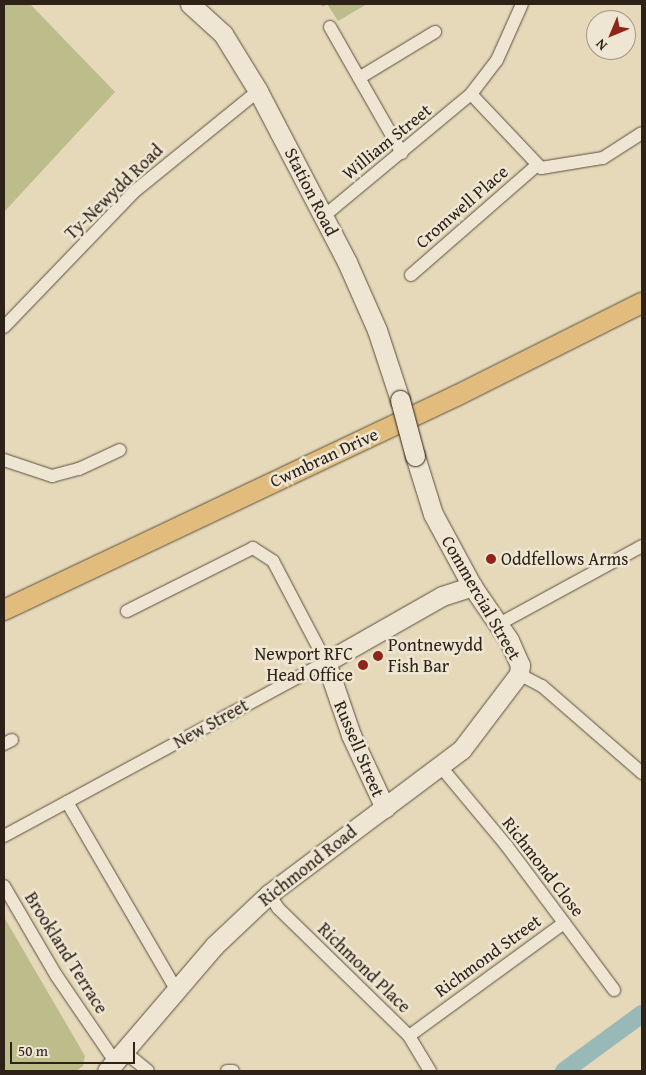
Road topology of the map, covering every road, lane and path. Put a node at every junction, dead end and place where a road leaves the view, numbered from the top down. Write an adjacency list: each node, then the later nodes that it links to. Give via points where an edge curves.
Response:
1 (190, 4): 6 (street, Station Road, via 223,34)
2 (522, 4): 7 (street, William Street, via 497,60)
3 (330, 27): 5 (street)
4 (436, 32): 5 (street)
5 (359, 78): 9 (street)
6 (258, 91): 11 (street, Station Road); 14 (street, Ty-Newydd Road, via 135,191)
7 (471, 94): 9 (street, William Street); 10 (street, Cromwell Place)
8 (642, 133): 10 (street, via 618,150 552,168)
9 (402, 153): 11 (street, William Street)
10 (536, 165): 12 (street, Cromwell Place)
11 (324, 216): 15 (street, Station Road, via 377,330)
12 (411, 275)
13 (642, 303): 20 (main road, Cwmbran Drive, via 458,395)
14 (4, 328)
15 (400, 400): 19 (street, Commercial Street, bridge, via 433,514)
16 (120, 450): 17 (street, via 79,469 52,476 38,474)
17 (4, 460)
18 (642, 546): 22 (street)
19 (472, 586): 22 (street, Commercial Street); 23 (street, New Street, via 442,596)
20 (4, 610)
21 (127, 611): 23 (street, via 246,549 261,550 273,561)
22 (499, 624): 24 (street, Commercial Street, via 518,657)
23 (326, 662): 27 (street, New Street); 28 (street, Russell Street, via 344,718)
24 (519, 674): 25 (street, Richmond Road, via 462,750); 26 (street, Commercial Street, via 542,686)
25 (441, 767): 28 (street, Richmond Road); 32 (street, Richmond Close)
26 (642, 773)
27 (67, 802): 29 (street, New Street); 34 (street)
28 (385, 808): 31 (street, Richmond Road)
29 (4, 836)
30 (4, 886): 36 (street, Brookland Terrace, via 56,975)
31 (269, 894): 34 (street, Richmond Road, via 214,946); 35 (street, Richmond Place, via 291,921)
32 (564, 922): 33 (street, Richmond Close); 35 (street, Richmond Street)
33 (614, 990)
34 (177, 991): 36 (street, Richmond Road)
35 (409, 1036): 40 (street, Richmond Place)
36 (116, 1062): 37 (street, Brookland Terrace)
37 (148, 1071)
38 (227, 1071): 39 (street)
39 (234, 1071)
40 (430, 1071)

